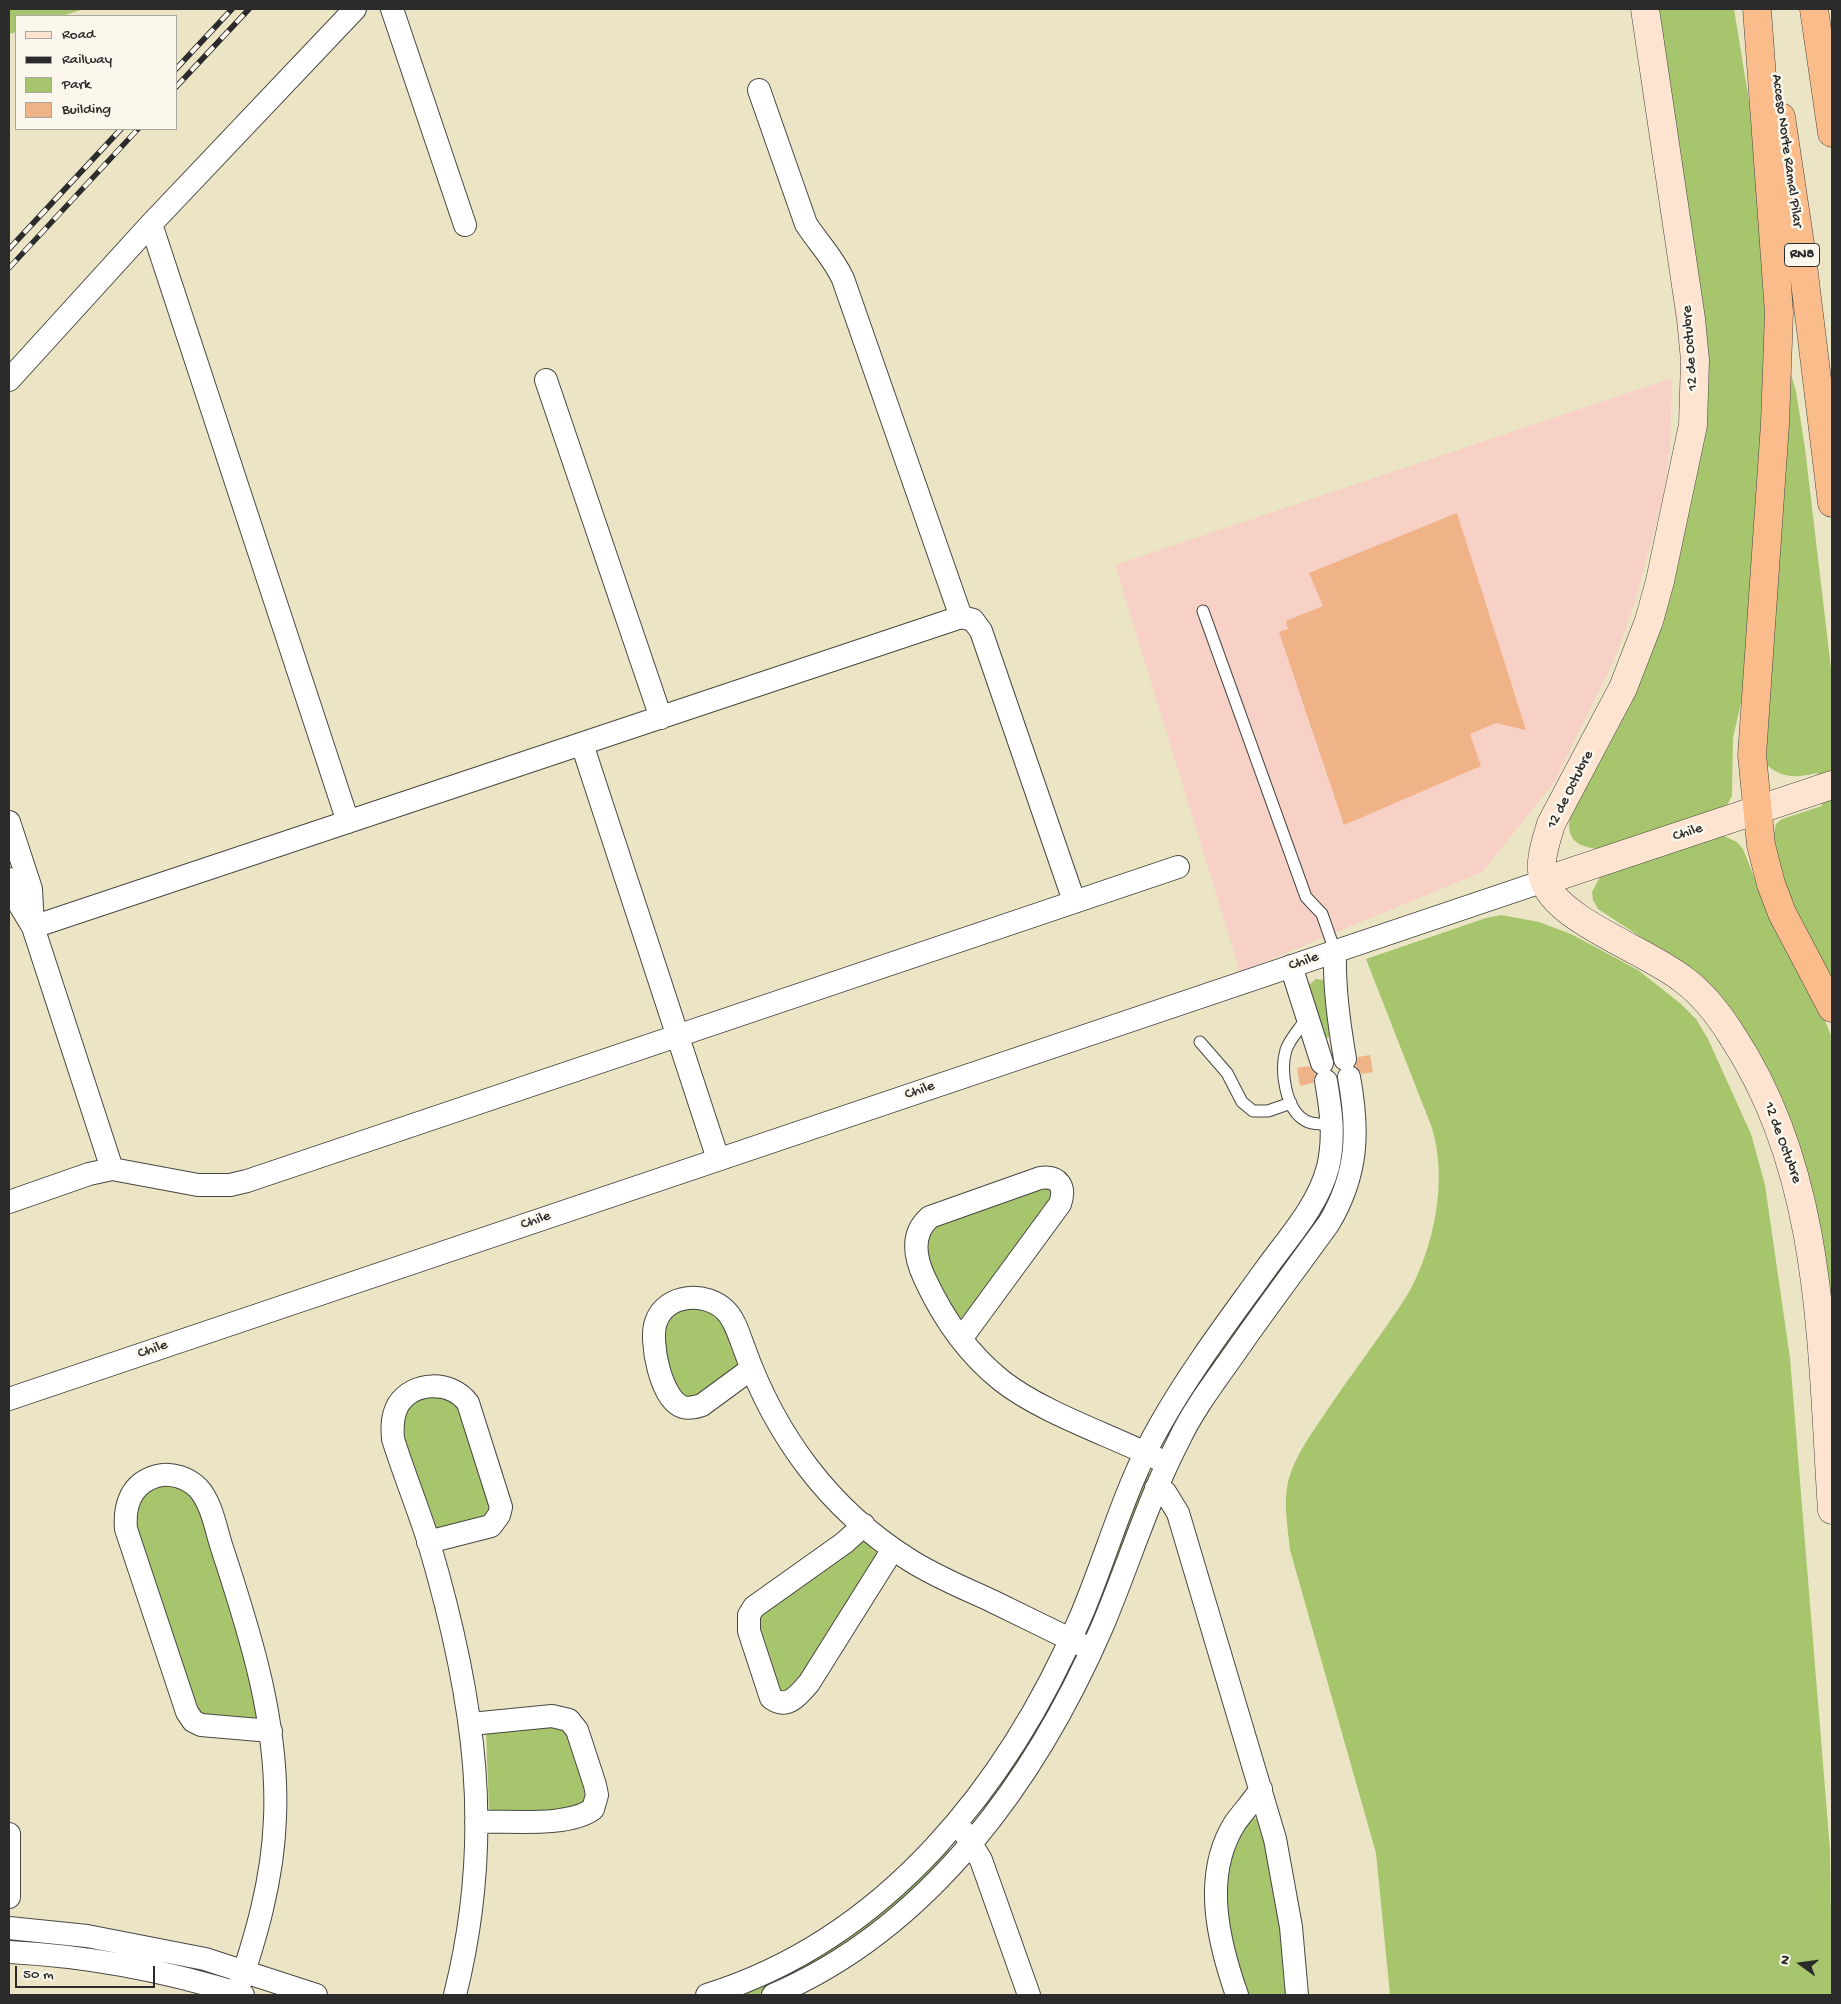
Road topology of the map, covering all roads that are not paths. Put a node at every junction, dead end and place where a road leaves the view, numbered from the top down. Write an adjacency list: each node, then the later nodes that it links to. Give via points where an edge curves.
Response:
1 (355, 9): 11 (street)
2 (392, 9): 12 (street)
3 (1645, 9): 26 (street, 12 de Octubre, via 1691,319 1695,360 1693,425 1649,621 1623,688 1551,824 1543,857)
4 (1757, 9): 21 (highway, via 1779,313 1776,424 1752,755)
5 (1766, 9): 15 (highway, Acceso Norte Ramal Pilar / RN8, via 1802,257)
6 (1814, 9): 10 (highway)
7 (1820, 9): 8 (highway)
8 (1832, 70)
9 (759, 90): 17 (street, via 806,224 834,260 843,279)
10 (1832, 133)
11 (151, 224): 13 (street); 23 (street)
12 (465, 225)
13 (9, 380)
14 (546, 380): 18 (street)
15 (1832, 503)
16 (1203, 611): 29 (lane, via 1306,897 1322,914)
17 (961, 617): 18 (street); 27 (street, via 973,620 981,631)
18 (662, 718): 19 (street)
19 (582, 744): 23 (street); 33 (street)
20 (1820, 789): 21 (street, Chile)
21 (1757, 810): 26 (street, Chile); 31 (highway, via 1761,846 1771,884 1782,913)
22 (9, 822): 28 (street, via 31,889)
23 (348, 822): 28 (street)
24 (1178, 867): 27 (street)
25 (9, 879): 28 (street)
26 (1544, 881): 29 (street, Chile); 49 (street, 12 de Octubre, via 1550,894 1570,913 1656,961 1700,994 1733,1036 1768,1102 1798,1184 1811,1255 1818,1305)
27 (1074, 901): 33 (street)
28 (32, 927): 41 (street)
29 (1334, 952): 30 (street, Chile); 35 (street, via 1334,978)
30 (1291, 966): 32 (street); 40 (street, Chile)
31 (1832, 1008)
32 (1307, 1015): 36 (street); 37 (lane, via 1285,1055 1285,1078)
33 (678, 1037): 40 (street); 41 (street, via 230,1185 198,1185)
34 (1200, 1042): 37 (lane, via 1226,1073 1246,1106 1260,1112)
35 (1346, 1060): 36 (street); 39 (street)
36 (1322, 1065): 38 (street)
37 (1291, 1103): 38 (lane, via 1299,1116 1307,1121)
38 (1332, 1123): 39 (street); 46 (street, via 1328,1168 1315,1199 1180,1390)
39 (1358, 1136): 47 (street, via 1350,1174 1336,1211 1200,1403)
40 (718, 1159): 45 (street, Chile)
41 (112, 1169): 42 (street)
42 (9, 1202)
43 (960, 1339): 43 (street, via 1060,1204 1063,1187 1059,1181 1040,1178 939,1213 918,1230 916,1248 921,1272 932,1296); 46 (street, via 990,1370 1018,1392)
44 (751, 1369): 44 (street, via 702,1405 683,1407 666,1388 654,1351 656,1321 662,1312 679,1300 698,1298 720,1305 732,1318); 50 (street, via 800,1460)
45 (9, 1399)
46 (1146, 1453): 47 (street); 53 (street)
47 (1168, 1464): 48 (street)
48 (1156, 1488): 54 (street); 57 (street, via 1168,1496 1178,1513)
49 (1832, 1510)
50 (864, 1525): 52 (street); 52 (street, via 754,1607 749,1615 749,1631 771,1698 788,1703 800,1695)
51 (428, 1542): 51 (street, via 393,1439 392,1427 397,1407 409,1393 423,1387 442,1387 458,1392 468,1403 501,1507 491,1526); 55 (street, via 458,1655)
52 (893, 1549): 53 (street, via 941,1578)
53 (1070, 1639): 54 (street); 59 (street, via 1018,1737)
54 (1092, 1649): 61 (street, via 1039,1749)
55 (471, 1724): 58 (street); 58 (street, via 552,1716 569,1720 577,1730 597,1795 593,1809 581,1816)
56 (270, 1731): 56 (street, via 201,1725 193,1721 187,1712 126,1529 129,1498 139,1484 166,1475 176,1476 193,1483 203,1495 246,1625 263,1687); 65 (street, via 276,1792 274,1843 266,1895)
57 (1261, 1790): 72 (street, via 1235,1823 1227,1840 1216,1884 1221,1940); 73 (street, via 1286,1896)
58 (476, 1822): 68 (street, via 474,1899)
59 (958, 1823): 61 (street); 69 (street, via 900,1883 841,1929 776,1968)
60 (9, 1834): 62 (street)
61 (972, 1842): 70 (street, via 916,1901 884,1927 820,1971); 71 (street)
62 (9, 1897)
63 (9, 1928): 65 (street, via 136,1944)
64 (9, 1952): 66 (street, via 44,1954 132,1968 199,1982)
65 (245, 1971): 66 (street); 67 (street)
66 (239, 1995)
67 (316, 1995)
68 (455, 1995)
69 (707, 1995)
70 (773, 1995)
71 (1029, 1995)
72 (1237, 1995)
73 (1297, 1995)

